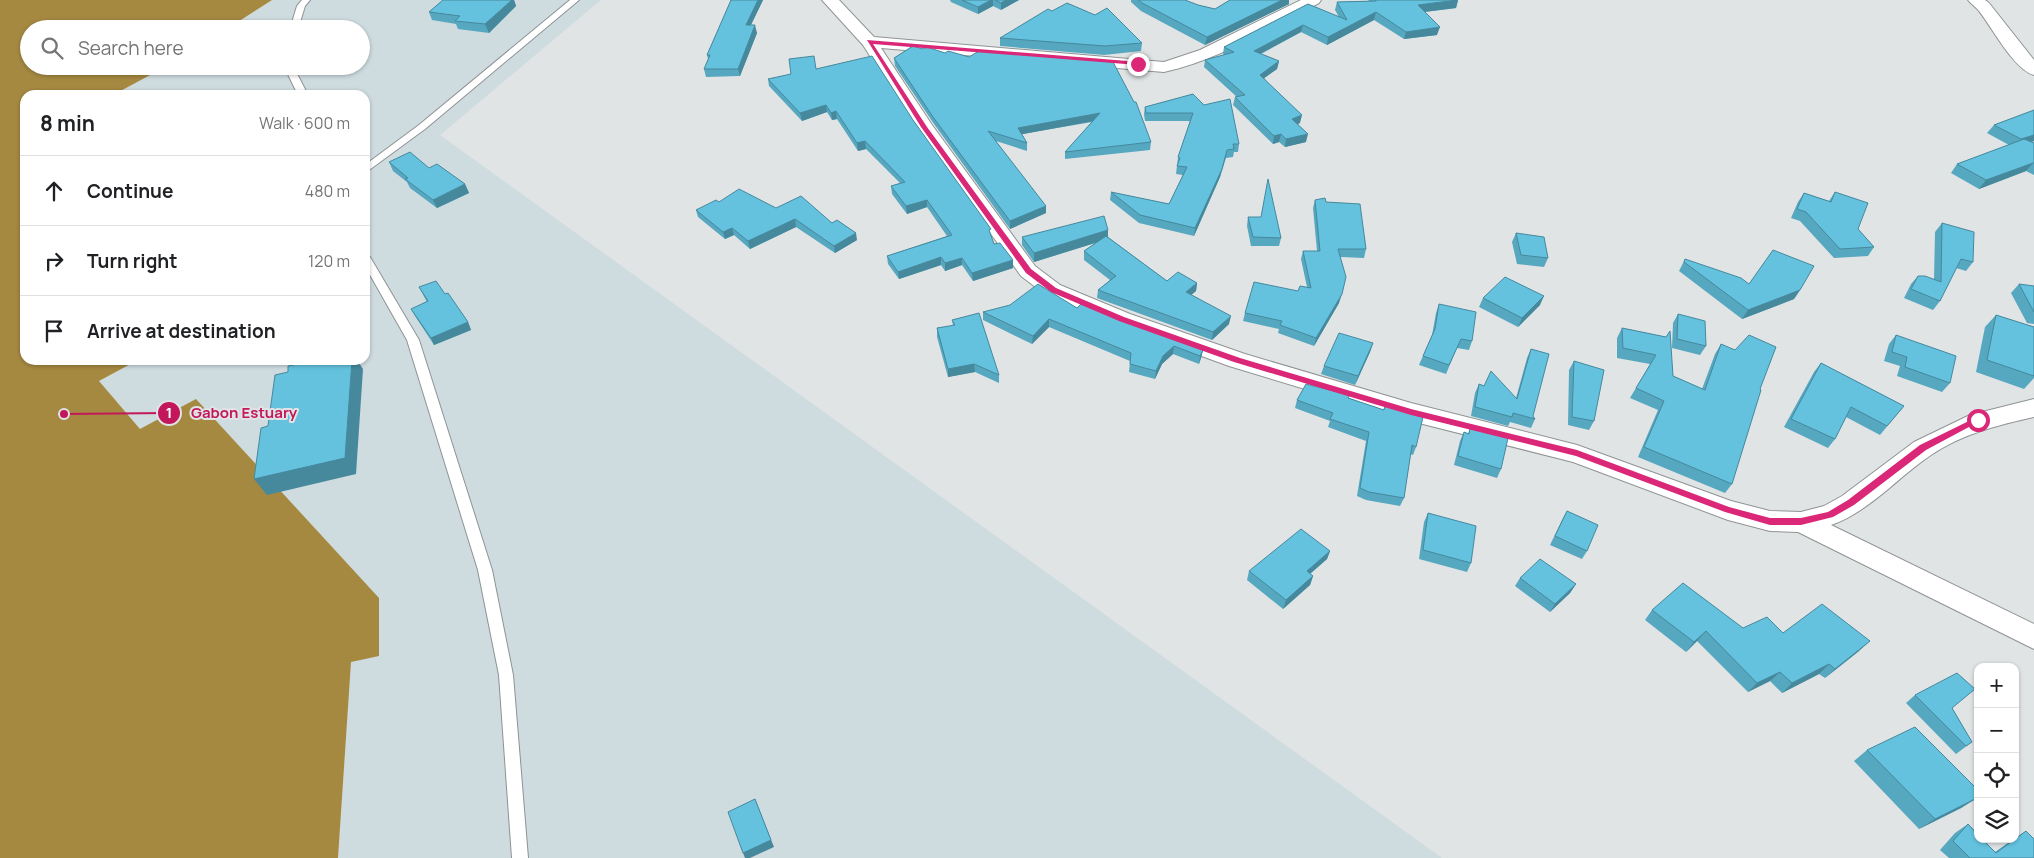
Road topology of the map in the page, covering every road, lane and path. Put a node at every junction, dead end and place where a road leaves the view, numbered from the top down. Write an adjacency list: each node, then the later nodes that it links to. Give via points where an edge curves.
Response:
1 (306, 0): 6 (lane)
2 (575, 0): 11 (lane)
3 (830, 0): 7 (street)
4 (1313, 0): 7 (street, via 1206,54 1164,67)
5 (1976, 0): 8 (street)
6 (297, 20)
7 (869, 42): 14 (street, via 924,127 1028,271 1053,290 1122,319 1344,394 1577,454 1728,510 1770,521)
8 (2034, 70)
9 (293, 75): 10 (lane)
10 (300, 90)
11 (370, 166)
12 (370, 266): 16 (lane, via 413,340 485,570 506,674)
13 (2034, 408): 14 (street, via 1978,420 1923,448 1851,503 1830,515)
14 (1801, 522): 15 (street)
15 (2034, 637)
16 (520, 858)

